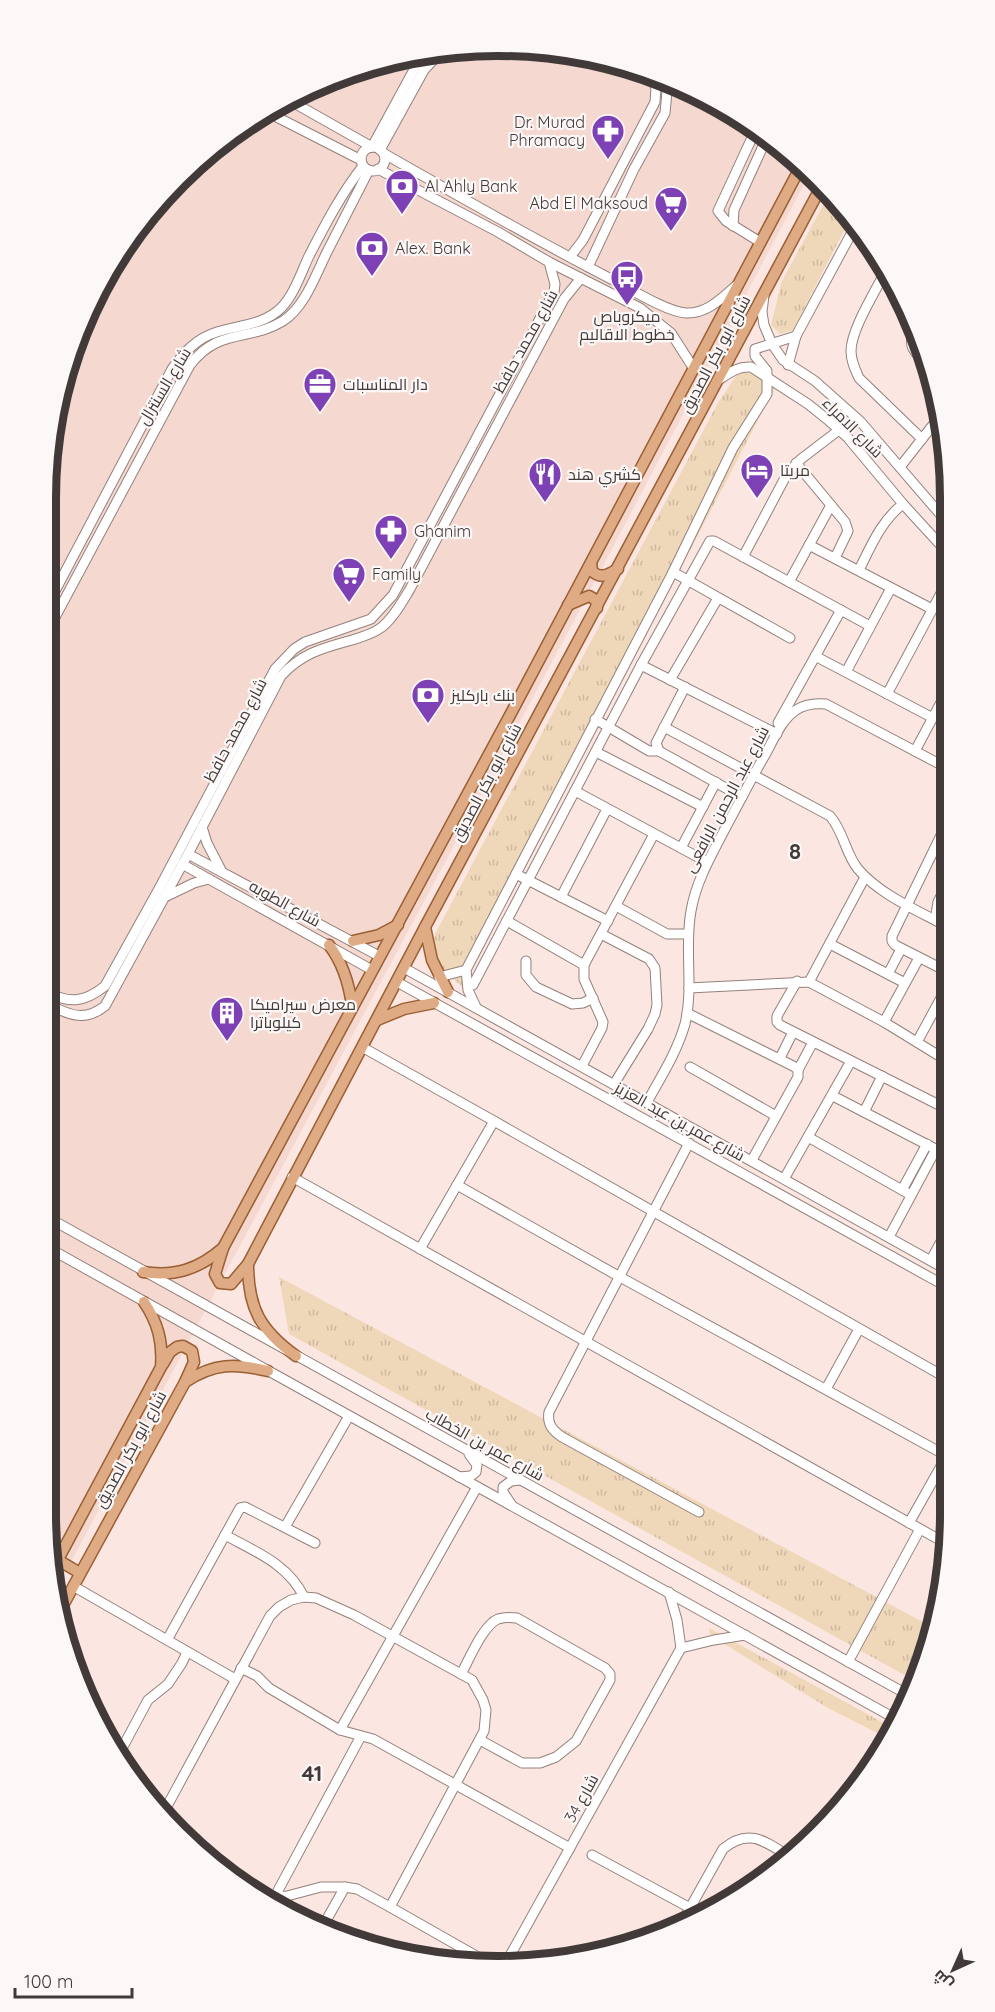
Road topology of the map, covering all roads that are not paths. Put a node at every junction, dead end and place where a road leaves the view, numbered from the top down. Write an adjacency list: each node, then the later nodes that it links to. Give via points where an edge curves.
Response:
1 (433, 60): 7 (street)
2 (419, 63): 7 (street)
3 (654, 84): 8 (street, via 655,102)
4 (667, 89): 10 (street, via 665,113)
5 (296, 104): 12 (street)
6 (275, 116): 13 (street)
7 (393, 118): 12 (street)
8 (638, 135): 10 (street); 23 (street, via 583,240)
9 (752, 137): 19 (street, via 718,211)
10 (650, 140): 25 (street)
11 (764, 145): 19 (street, via 734,210)
12 (377, 149): 13 (street, via 363,152); 13 (street, via 384,163); 18 (street)
13 (368, 167): 15 (street, شارع السنترال); 17 (street, شارع السنترال); 20 (street)
14 (797, 173): 22 (main road, شارع ابو بكر الصديق)
15 (344, 192): 17 (street); 26 (street, شارع السنترال)
16 (818, 193): 33 (main road, شارع ابو بكر الصديق)
17 (356, 195): 29 (street, شارع السنترال)
18 (503, 222): 20 (street); 23 (street)
19 (733, 226): 22 (street)
20 (498, 232): 24 (street)
21 (851, 234): 34 (street)
22 (760, 242): 31 (main road, شارع ابو بكر الصديق)
23 (570, 257): 25 (street)
24 (549, 262): 27 (street); 49 (street, شارع محمد حافظ, via 554,292)
25 (588, 267): 30 (street)
26 (300, 274): 29 (street); 42 (street, شارع السنترال, via 291,294 271,316 216,332 184,353)
27 (581, 279): 32 (street); 50 (street, شارع محمد حافظ, via 564,299)
28 (881, 279): 46 (street, via 852,338 853,365 859,378)
29 (312, 280): 43 (street, شارع السنترال, via 294,312 283,321 218,341 199,354)
30 (617, 282): 31 (street, via 686,313 715,304); 32 (street)
31 (739, 284): 37 (main road, شارع ابو بكر الصديق)
32 (611, 293): 37 (street, via 666,328)
33 (764, 294): 35 (street, شارع الامراء, via 764,325); 39 (main road, شارع ابو بكر الصديق)
34 (796, 336): 35 (street); 36 (street)
35 (772, 344): 36 (street, شارع الامراء); 38 (street, via 756,347 754,351)
36 (788, 365): 52 (street, شارع الامراء, via 838,400)
37 (694, 369): 60 (main road, شارع ابو بكر الصديق)
38 (767, 376): 39 (street, شارع الامراء, via 742,367); 40 (street, شارع الامراء); 41 (street)
39 (717, 381): 61 (main road, شارع ابو بكر الصديق)
40 (788, 390): 41 (street); 45 (street, شارع الامراء)
41 (764, 399): 63 (street, via 733,448)
42 (150, 411): 43 (street); 47 (street, شارع السنترال)
43 (161, 418): 48 (street, شارع السنترال)
44 (933, 425): 46 (street)
45 (840, 430): 51 (street); 53 (street, شارع الامراء)
46 (922, 439): 52 (street)
47 (132, 446): 48 (street); 67 (street, شارع السنترال)
48 (142, 452): 74 (street, شارع السنترال)
49 (467, 455): 50 (street); 147 (street, شارع محمد حافظ, via 402,582 383,608 356,626 305,642 275,669 105,986 84,999)
50 (477, 460): 99 (street, شارع محمد حافظ, via 410,589 390,618 367,635 304,656 281,676)
51 (796, 463): 54 (street); 58 (street)
52 (900, 468): 55 (street, شارع الامراء)
53 (903, 504): 56 (street, شارع الامراء); 62 (street, via 882,525)
54 (831, 505): 57 (street); 59 (street, via 848,531)
55 (940, 514)
56 (940, 544)
57 (810, 545): 59 (street); 65 (street)
58 (743, 557): 64 (street, via 710,541); 65 (street)
59 (836, 558): 62 (street)
60 (591, 563): 61 (main road, via 592,571 599,576); 70 (main road, شارع ابو بكر الصديق)
61 (618, 569): 71 (main road, شارع ابو بكر الصديق)
62 (859, 570): 66 (street)
63 (673, 572): 64 (street); 85 (street)
64 (687, 581): 69 (street); 78 (street)
65 (789, 582): 73 (street)
66 (891, 588): 72 (street); 75 (street)
67 (56, 589)
68 (940, 595): 72 (street)
69 (718, 598): 76 (street); 80 (street)
70 (568, 605): 71 (main road, via 589,596 596,600); 120 (main road, شارع ابو بكر الصديق)
71 (597, 608): 121 (main road, شارع ابو بكر الصديق)
72 (932, 609): 82 (street)
73 (841, 610): 75 (street); 77 (street)
74 (56, 615)
75 (870, 626): 79 (street)
76 (790, 638)
77 (815, 656): 79 (street); 88 (street)
78 (641, 665): 80 (street); 86 (street)
79 (846, 672): 82 (street)
80 (670, 680): 81 (street)
81 (685, 687): 87 (street); 88 (street)
82 (887, 694): 84 (street)
83 (940, 704): 84 (street)
84 (933, 718): 90 (street)
85 (595, 719): 86 (street); 107 (street)
86 (609, 727): 89 (street, via 649,751); 91 (street)
87 (664, 727): 89 (street, via 656,743); 93 (street)
88 (775, 733): 90 (street, شارع عبد الرحمن الرافعى, via 795,711 812,704 826,704); 93 (street, شارع عبد الرحمن الرافعى)
89 (659, 751): 94 (street)
90 (915, 751): 92 (street, شارع عبد الرحمن الرافعى)
91 (596, 752): 95 (street); 97 (street)
92 (940, 764)
93 (753, 775): 96 (street, شارع عبد الرحمن الرافعى); 108 (street, via 830,816)
94 (716, 782): 96 (street); 97 (street)
95 (575, 791): 98 (street); 110 (street)
96 (742, 797): 104 (street, شارع عبد الرحمن الرافعى)
97 (703, 807): 102 (street)
98 (608, 808): 100 (street); 112 (street)
99 (202, 827): 103 (street, شارع محمد حافظ); 106 (street)
100 (654, 834): 102 (street); 115 (street)
101 (940, 839): 114 (street)
102 (681, 848): 104 (street)
103 (188, 854): 105 (street, شارع محمد حافظ); 106 (street, شارع الطوبه)
104 (708, 862): 123 (street, شارع عبد الرحمن الرافعى, via 695,893)
105 (182, 864): 109 (street, شارع الطوبه); 111 (street, شارع محمد حافظ)
106 (222, 872): 124 (street, شارع الطوبه)
107 (516, 873): 110 (street); 135 (street)
108 (866, 877): 114 (street, via 885,893); 125 (street)
109 (209, 879): 111 (street); 126 (street, شارع الطوبه)
110 (528, 880): 112 (street); 117 (street)
111 (165, 897): 152 (street, شارع محمد حافظ, via 105,1006 89,1016)
112 (561, 897): 118 (street)
113 (940, 898): 116 (street)
114 (908, 904): 116 (street); 127 (street, via 892,936 895,945)
115 (616, 906): 118 (street); 123 (street, via 667,933)
116 (935, 920): 119 (street)
117 (507, 921): 132 (street); 138 (street)
118 (608, 921): 122 (street)
119 (940, 923)
120 (398, 925): 124 (main road, via 379,935); 129 (main road, شارع ابو بكر الصديق)
121 (425, 927): 133 (main road, شارع ابو بكر الصديق); 141 (main road)
122 (601, 934): 132 (street); 170 (street, via 649,959 655,968 655,1014)
123 (687, 934): 145 (street, شارع عبد الرحمن الرافعى)
124 (353, 941): 128 (street); 129 (street, شارع الطوبه)
125 (830, 944): 137 (street); 142 (street)
126 (329, 945): 128 (street, شارع الطوبه); 151 (main road, via 346,977)
127 (902, 949): 130 (street); 137 (street)
128 (346, 954): 136 (street, شارع الطوبه)
129 (380, 956): 136 (main road, شارع ابو بكر الصديق)
130 (919, 958): 134 (street); 143 (street)
131 (526, 961): 148 (street, via 526,975 536,987 572,1004)
132 (584, 965): 148 (street, via 584,979)
133 (404, 968): 140 (main road, شارع ابو بكر الصديق); 141 (street)
134 (940, 968)
135 (466, 969): 138 (street); 141 (street); 153 (street, via 468,990)
136 (372, 970): 151 (main road, شارع ابو بكر الصديق)
137 (888, 974): 143 (street)
138 (479, 975): 144 (street)
139 (797, 981): 142 (street); 145 (street); 157 (street, via 777,1020)
140 (397, 982): 150 (street, شارع عمر بن عبد العزيز); 155 (main road, شارع ابو بكر الصديق)
141 (438, 982): 146 (main road); 150 (street, via 430,993)
142 (809, 982): 156 (street)
143 (905, 983): 156 (street)
144 (473, 985)
145 (689, 988): 154 (street, شارع عبد الرحمن الرافعى)
146 (448, 992): 153 (street, شارع عمر بن عبد العزيز)
147 (56, 997)
148 (593, 998): 165 (street, via 603,1022)
149 (940, 1000): 159 (street)
150 (431, 1001): 155 (main road); 167 (street, شارع عمر بن عبد العزيز)
151 (352, 1006): 192 (main road, شارع ابو بكر الصديق)
152 (56, 1007)
153 (476, 1007): 161 (street, شارع عمر بن عبد العزيز)
154 (687, 1013): 163 (street); 172 (street, شارع عبد الرحمن الرافعى, via 677,1047)
155 (376, 1020): 160 (main road, شارع ابو بكر الصديق)
156 (884, 1022): 159 (street)
157 (793, 1032): 158 (street); 163 (street)
158 (813, 1042): 164 (street); 168 (street)
159 (917, 1042): 162 (street)
160 (362, 1047): 176 (street); 182 (main road, شارع ابو بكر الصديق)
161 (559, 1053): 165 (street, شارع عمر بن عبد العزيز); 167 (street)
162 (940, 1056)
163 (780, 1058): 168 (street)
164 (851, 1061): 169 (street); 171 (street)
165 (582, 1066): 170 (street, شارع عمر بن عبد العزيز)
166 (690, 1067): 175 (street)
167 (552, 1068): 178 (street, شارع عمر بن عبد العزيز)
168 (798, 1070): 175 (street, via 798,1077)
169 (882, 1076): 173 (street); 174 (street)
170 (614, 1084): 172 (street, شارع عمر بن عبد العزيز)
171 (833, 1096): 174 (street); 177 (street)
172 (647, 1102): 181 (street, شارع عمر بن عبد العزيز)
173 (940, 1106)
174 (864, 1112): 179 (street)
175 (776, 1116): 181 (street)
176 (494, 1121): 184 (street); 187 (street)
177 (808, 1137): 183 (street); 185 (street)
178 (689, 1143): 187 (street); 188 (street, شارع عمر بن عبد العزيز)
179 (931, 1147): 180 (street); 185 (street)
180 (940, 1152)
181 (752, 1161): 183 (street, شارع عمر بن عبد العزيز)
182 (292, 1177): 193 (street); 196 (main road, شارع ابو بكر الصديق)
183 (784, 1179): 186 (street, شارع عمر بن عبد العزيز)
184 (457, 1185): 193 (street); 199 (street)
185 (907, 1192): 190 (street)
186 (832, 1206): 188 (street); 190 (street, شارع عمر بن عبد العزيز)
187 (654, 1212): 199 (street); 202 (street)
188 (826, 1218): 200 (street, شارع عمر بن عبد العزيز)
189 (56, 1222): 198 (street, شارع عمر بن الخطاب)
190 (889, 1237): 195 (street, شارع عمر بن عبد العزيز)
191 (940, 1244): 195 (street)
192 (223, 1248): 196 (main road, via 215,1274 220,1283 231,1284); 198 (main road, شارع ابو بكر الصديق, via 187,1271)
193 (420, 1249): 203 (street)
194 (56, 1252): 201 (street)
195 (931, 1260): 197 (street, شارع عمر بن عبد العزيز)
196 (248, 1264): 204 (main road, via 253,1308 278,1343)
197 (940, 1265)
198 (144, 1272): 204 (street, شارع عمر بن الخطاب)
199 (620, 1276): 203 (street); 209 (street)
200 (940, 1283)
201 (144, 1302): 205 (main road, شارع ابو بكر الصديق, via 160,1332); 206 (street)
202 (859, 1329): 207 (street); 209 (street)
203 (585, 1341): 218 (street, via 549,1412 550,1425 562,1437); 219 (street)
204 (296, 1356): 212 (street, شارع عمر بن الخطاب)
205 (161, 1367): 208 (main road, via 177,1347 188,1348 194,1362); 225 (main road, شارع ابو بكر الصديق)
206 (268, 1371): 208 (main road, شارع ابو بكر الصديق, via 225,1366 211,1368); 210 (street)
207 (940, 1374)
208 (185, 1382): 227 (main road, شارع ابو بكر الصديق)
209 (826, 1389): 211 (street)
210 (349, 1416): 214 (street); 220 (street)
211 (940, 1449)
212 (469, 1453): 214 (street, via 477,1465 476,1472); 215 (street, شارع عمر بن الخطاب)
213 (940, 1467): 219 (street)
214 (459, 1477): 216 (street)
215 (520, 1480): 217 (street, via 511,1481 502,1489); 237 (street, شارع عمر بن الخطاب)
216 (477, 1487): 217 (street); 233 (street)
217 (515, 1508): 229 (street)
218 (699, 1512)
219 (909, 1523): 221 (street)
220 (285, 1527): 222 (street, via 242,1507); 224 (street)
221 (920, 1529): 223 (street); 237 (street)
222 (225, 1535): 230 (street, via 283,1568); 234 (street)
223 (939, 1540)
224 (315, 1543)
225 (58, 1561)
226 (58, 1565): 227 (main road)
227 (80, 1573): 228 (main road, شارع ابو بكر الصديق)
228 (73, 1586): 231 (main road, شارع ابو بكر الصديق); 234 (street)
229 (669, 1592): 232 (street); 235 (street)
230 (304, 1597): 233 (street, via 316,1598); 238 (street, via 285,1604 270,1616)
231 (64, 1603)
232 (745, 1635): 235 (street); 242 (street)
233 (392, 1636): 239 (street); 243 (street)
234 (167, 1640): 236 (street)
235 (681, 1648): 249 (street, شارع 34)
236 (187, 1652): 240 (street); 246 (street, via 168,1684 148,1700)
237 (848, 1662): 241 (street, شارع عمر بن الخطاب)
238 (241, 1668): 240 (street); 243 (street)
239 (461, 1674): 245 (street, via 472,1680 483,1700 486,1720); 245 (street, via 487,1628 506,1617 517,1618 610,1674 576,1741 556,1757 540,1763 522,1763)
240 (235, 1679): 248 (street)
241 (902, 1692)
242 (891, 1716)
243 (340, 1730): 244 (street)
244 (361, 1736): 247 (street); 253 (street)
245 (480, 1740): 247 (street)
246 (122, 1747)
247 (457, 1784): 249 (street); 255 (street)
248 (167, 1808)
249 (570, 1848): 261 (street, شارع 34)
250 (782, 1852): 256 (street, via 753,1838 731,1842 723,1849)
251 (592, 1855): 256 (street)
252 (345, 1887): 254 (street, via 321,1887); 255 (street, via 357,1889); 259 (street)
253 (275, 1896)
254 (277, 1897)
255 (390, 1907): 260 (street)
256 (690, 1908): 257 (street); 258 (street)
257 (694, 1910)
258 (687, 1914)
259 (325, 1922)
260 (476, 1956)
261 (510, 1956)

